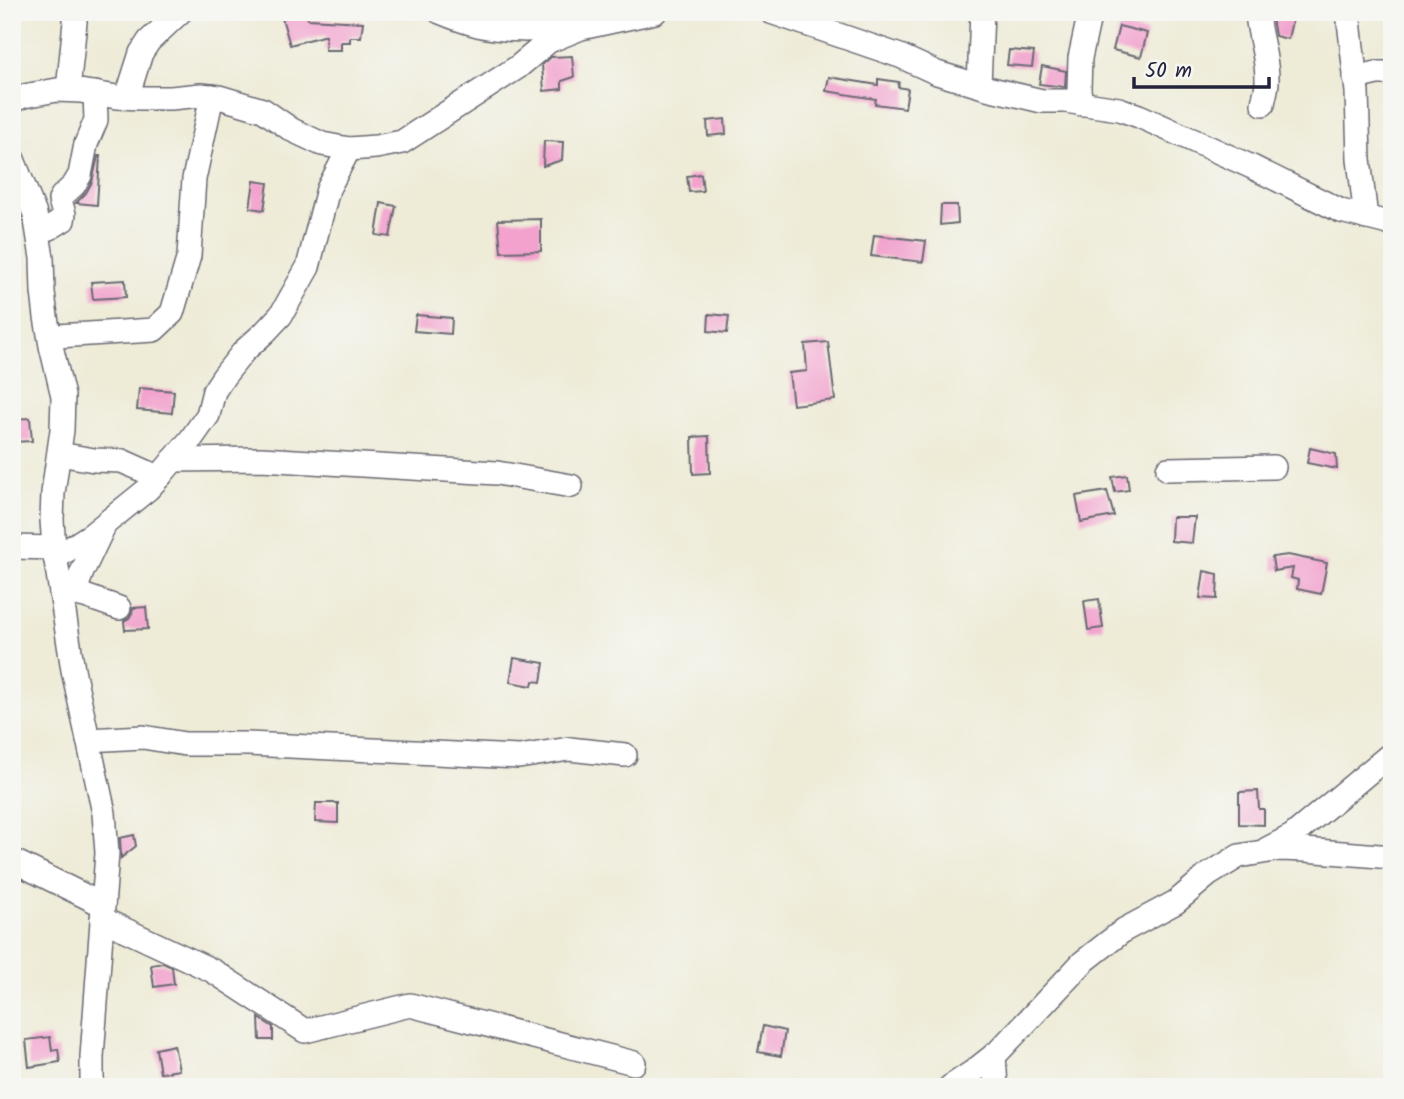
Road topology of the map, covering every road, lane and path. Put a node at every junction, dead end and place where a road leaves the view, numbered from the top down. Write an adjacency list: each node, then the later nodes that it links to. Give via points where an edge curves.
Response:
1 (75, 12): 14 (street)
2 (180, 12): 17 (street, via 141,52)
3 (440, 12): 10 (street, via 502,30)
4 (655, 12): 10 (street)
5 (771, 12): 13 (street)
6 (982, 12): 13 (street)
7 (1090, 12): 19 (street, via 1080,58)
8 (1257, 12): 20 (street, via 1267,80)
9 (1348, 12): 12 (street)
10 (581, 27): 21 (street, via 549,41 508,74 402,142)
11 (1392, 73): 12 (street)
12 (1355, 78): 23 (street)
13 (979, 85): 19 (street, via 1042,101)
14 (68, 90): 15 (street); 18 (street)
15 (95, 93): 17 (street); 25 (street, via 96,120 80,175 60,200 63,220)
16 (212, 96): 17 (street); 21 (street, via 263,110 308,138); 26 (street, via 194,179 189,256 172,313 154,330)
17 (127, 97)
18 (12, 102)
19 (1081, 104): 23 (street, via 1139,116 1341,211)
20 (1263, 104)
21 (349, 149): 29 (street, via 328,190 309,267 281,315 244,351 214,391 208,415)
22 (12, 157): 25 (street)
23 (1366, 218): 24 (street)
24 (1392, 224)
25 (39, 232): 27 (street, via 46,317 62,396)
26 (57, 336)
27 (59, 454): 29 (street, via 122,461 149,474); 34 (street, via 53,493)
28 (1274, 467): 30 (street)
29 (166, 468): 31 (street, via 261,459 497,473); 32 (street, via 148,489)
30 (1168, 469)
31 (571, 486)
32 (106, 522): 34 (street); 35 (street)
33 (12, 547): 34 (street)
34 (55, 553): 35 (street)
35 (67, 592): 36 (street); 37 (street, via 73,670)
36 (119, 608)
37 (88, 740): 39 (street, via 143,737 185,744 519,757 569,749); 43 (street, via 104,813)
38 (1392, 753): 40 (street, via 1292,836)
39 (625, 755)
40 (1260, 852): 41 (street, via 1280,849); 44 (street, via 1235,858 1175,902 1124,930 1083,962)
41 (1392, 857)
42 (12, 860): 43 (street)
43 (103, 912): 45 (street, via 213,971 305,1031 410,1005); 46 (street)
44 (994, 1055): 47 (street); 48 (street)
45 (634, 1063)
46 (92, 1087)
47 (950, 1087)
48 (996, 1087)

